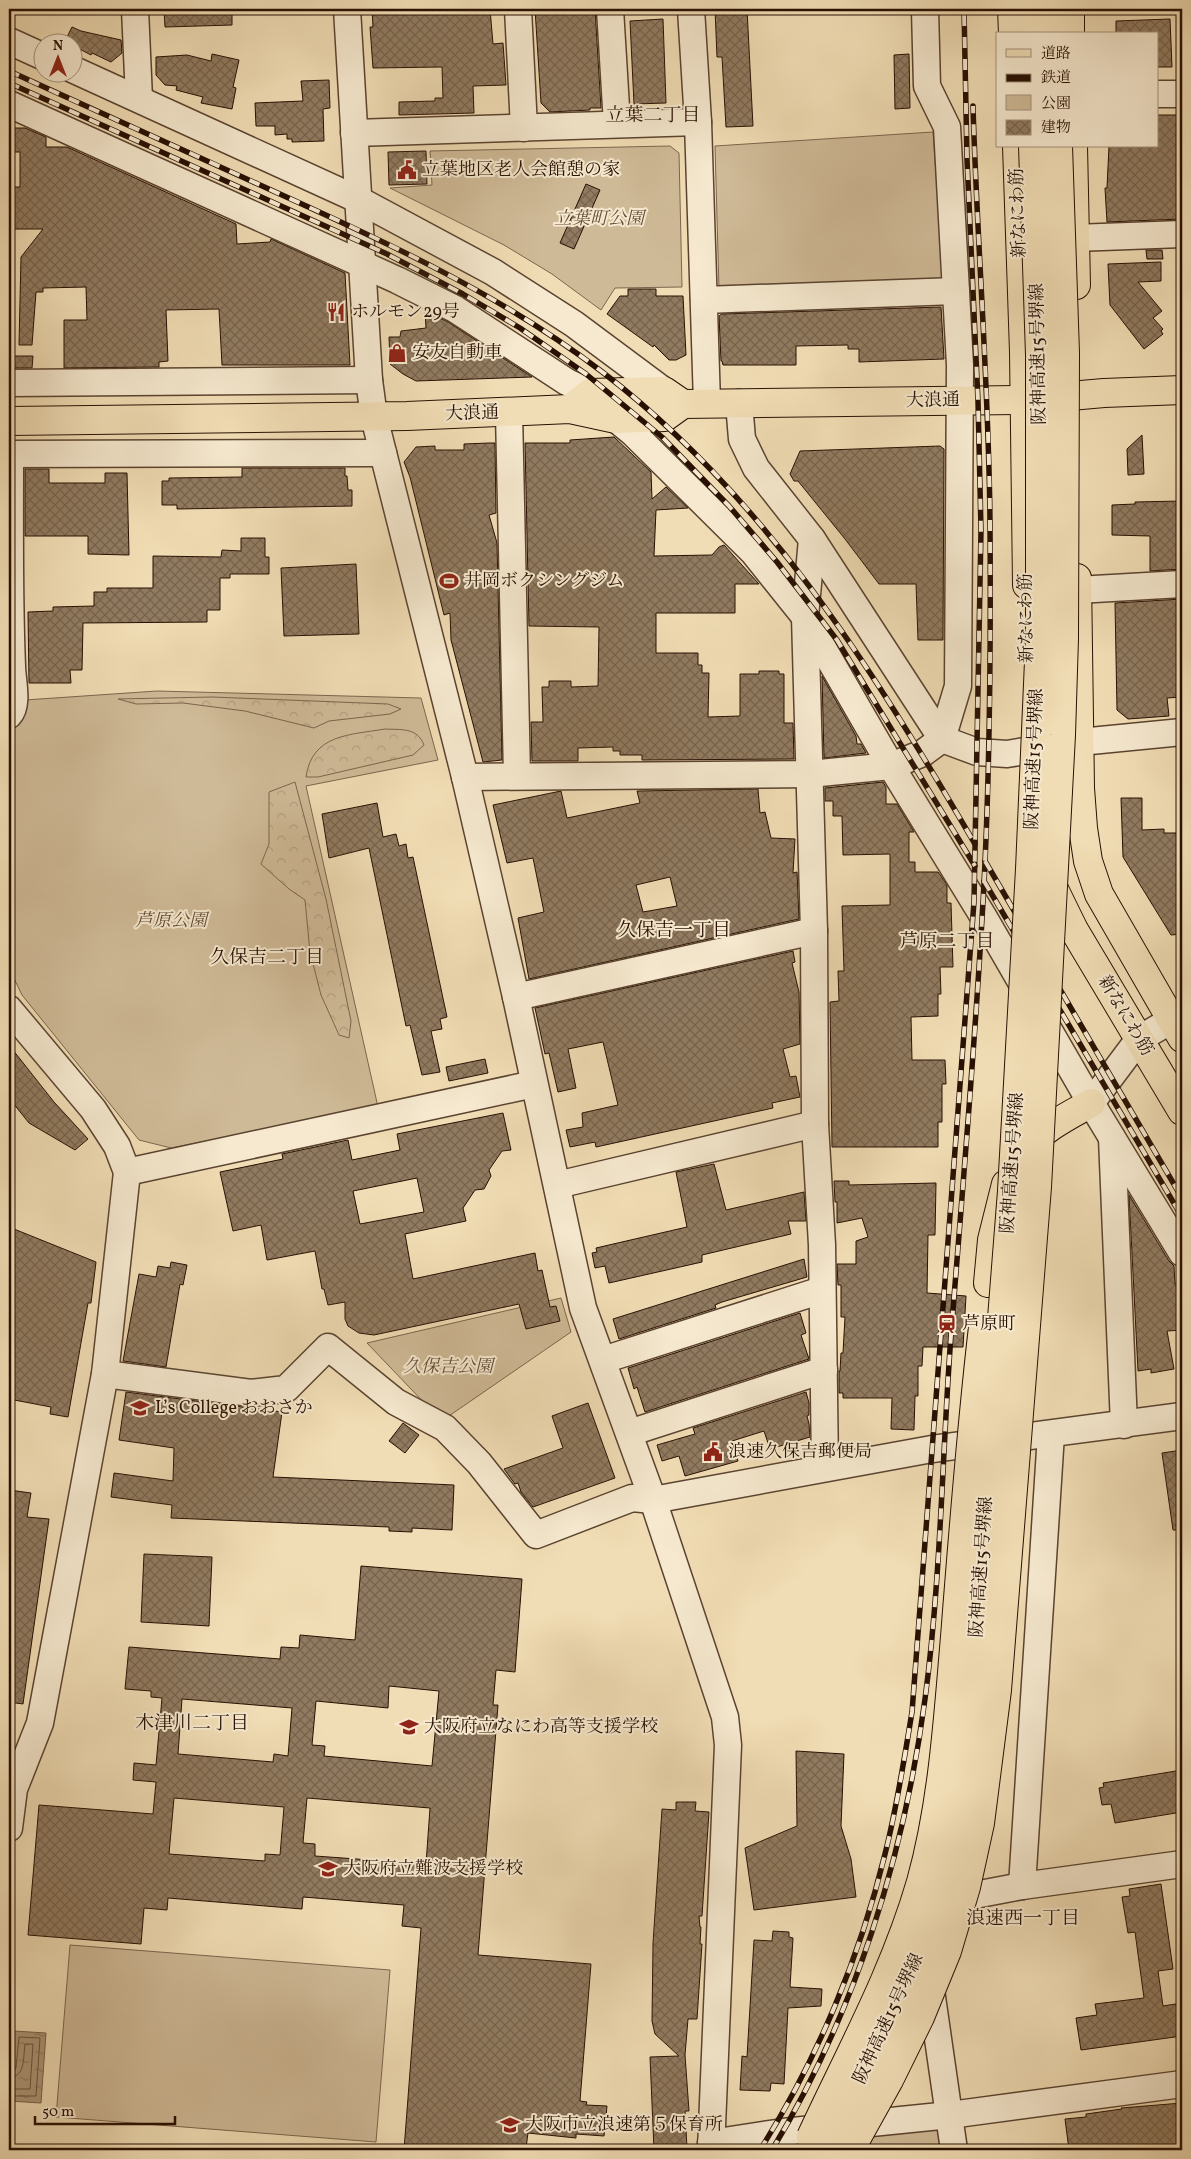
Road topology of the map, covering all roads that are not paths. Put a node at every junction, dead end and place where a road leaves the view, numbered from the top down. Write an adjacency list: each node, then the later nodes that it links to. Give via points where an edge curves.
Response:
1 (135, 9): 22 (street)
2 (347, 9): 27 (street)
3 (518, 9): 26 (street)
4 (610, 9): 25 (street)
5 (691, 9): 24 (street)
6 (925, 9): 36 (street, via 927,86 946,127)
7 (1012, 9): 12 (main road)
8 (1028, 9): 13 (main road)
9 (1052, 9): 14 (main road)
10 (1057, 9): 15 (main road)
11 (1070, 9): 16 (main road)
12 (1013, 32)
13 (1029, 32)
14 (1055, 32)
15 (1055, 32)
16 (1070, 32)
17 (9, 41): 18 (street)
18 (32, 51)
19 (82, 73): 22 (street)
20 (1158, 94): 21 (street)
21 (1182, 94)
22 (139, 99): 32 (street)
23 (9, 104): 35 (street)
24 (698, 122): 25 (street); 37 (street)
25 (617, 124): 26 (street)
26 (524, 128): 27 (street)
27 (354, 133): 32 (street)
28 (1016, 148): 43 (main road, 新なにわ筋)
29 (1033, 148): 96 (main road, 阪神高速15号堺線, bridge, via 1040,355 1040,638 1012,1191 973,1688 956,1818 921,1951 888,2028)
30 (1058, 148): 97 (main road, 阪神高速15号堺線, bridge, via 1064,353 1064,638 1060,745 1037,1187 997,1690 980,1823 966,1887 946,1951 920,2018)
31 (1073, 148): 34 (main road)
32 (359, 200): 35 (street); 42 (street, via 493,272)
33 (1182, 234): 34 (street)
34 (1075, 238): 41 (main road)
35 (362, 264): 38 (street); 44 (street, via 455,310 568,382)
36 (956, 292): 37 (street); 45 (street)
37 (704, 300): 42 (street)
38 (369, 380): 39 (street); 48 (street)
39 (9, 383)
40 (1182, 390): 41 (main road, 大浪通)
41 (1077, 394): 43 (main road, 大浪通); 55 (main road)
42 (685, 400): 44 (main road, 大浪通); 46 (main road, 大浪通); 49 (main road, 大浪通, via 665,417)
43 (1024, 400): 45 (main road, 大浪通); 61 (main road, 新なにわ筋)
44 (580, 401): 47 (main road, 大浪通); 49 (main road, 大浪通)
45 (960, 401): 46 (main road, 大浪通); 59 (street, via 958,686)
46 (739, 403): 53 (street, via 742,439 756,468)
47 (509, 413): 48 (main road, 大浪通); 64 (street)
48 (374, 417): 50 (main road, 大浪通); 52 (street)
49 (616, 419): 56 (street, via 753,552)
50 (9, 421)
51 (9, 454): 52 (street); 57 (street, via 14,695)
52 (383, 454): 65 (street)
53 (812, 539): 56 (street); 59 (street)
54 (1182, 584): 55 (street)
55 (1077, 590): 60 (main road)
56 (806, 617): 62 (street); 63 (street)
57 (9, 715)
58 (1182, 732): 60 (street)
59 (942, 739): 61 (street, via 977,752 1007,754); 62 (street, via 923,753)
60 (1080, 742): 61 (street); 69 (main road, via 1083,828 1088,861 1100,894)
61 (1028, 751): 70 (main road, 新なにわ筋, via 1034,817 1043,860 1056,897)
62 (891, 766): 63 (street); 72 (street)
63 (810, 774): 64 (street); 66 (street)
64 (517, 776): 65 (street)
65 (465, 777): 67 (street)
66 (814, 931): 67 (street); 74 (street)
67 (516, 997): 71 (street)
68 (9, 1009): 76 (street, via 93,1109 117,1146)
69 (1179, 1024): 70 (street)
70 (1139, 1039): 72 (street); 73 (main road, 新なにわ筋)
71 (534, 1084): 76 (street); 77 (street)
72 (1091, 1103): 75 (street); 95 (main road, bridge, via 1063,1118 1035,1139 1006,1183 998,1212 992,1240 974,1408 950,1701 931,1834 921,1881 886,1981)
73 (1182, 1112)
74 (815, 1124): 77 (street); 79 (street)
75 (1112, 1135): 78 (street); 84 (street)
76 (127, 1172): 82 (street)
77 (557, 1185): 80 (street, via 583,1308)
78 (1182, 1253)
79 (822, 1290): 80 (street); 81 (street)
80 (603, 1360): 85 (street)
81 (824, 1370): 85 (street); 87 (street)
82 (105, 1374): 88 (street, via 251,1393 286,1389 328,1347 396,1402 445,1428 478,1462 536,1535 632,1498); 89 (street, via 40,1723 14,1789)
83 (1182, 1416): 84 (street)
84 (1124, 1425): 86 (street)
85 (629, 1433): 88 (street)
86 (1051, 1434): 87 (street); 91 (street)
87 (826, 1468): 88 (street)
88 (652, 1500): 94 (street, via 725,1717 728,1745)
89 (9, 1828)
90 (1182, 1864): 91 (street)
91 (1022, 1886): 93 (street, via 918,1905)
92 (1182, 2084): 93 (street)
93 (950, 2115): 94 (street, via 783,2132); 98 (street)
94 (711, 2146)
95 (805, 2150)
96 (822, 2150)
97 (850, 2150)
98 (954, 2150)

